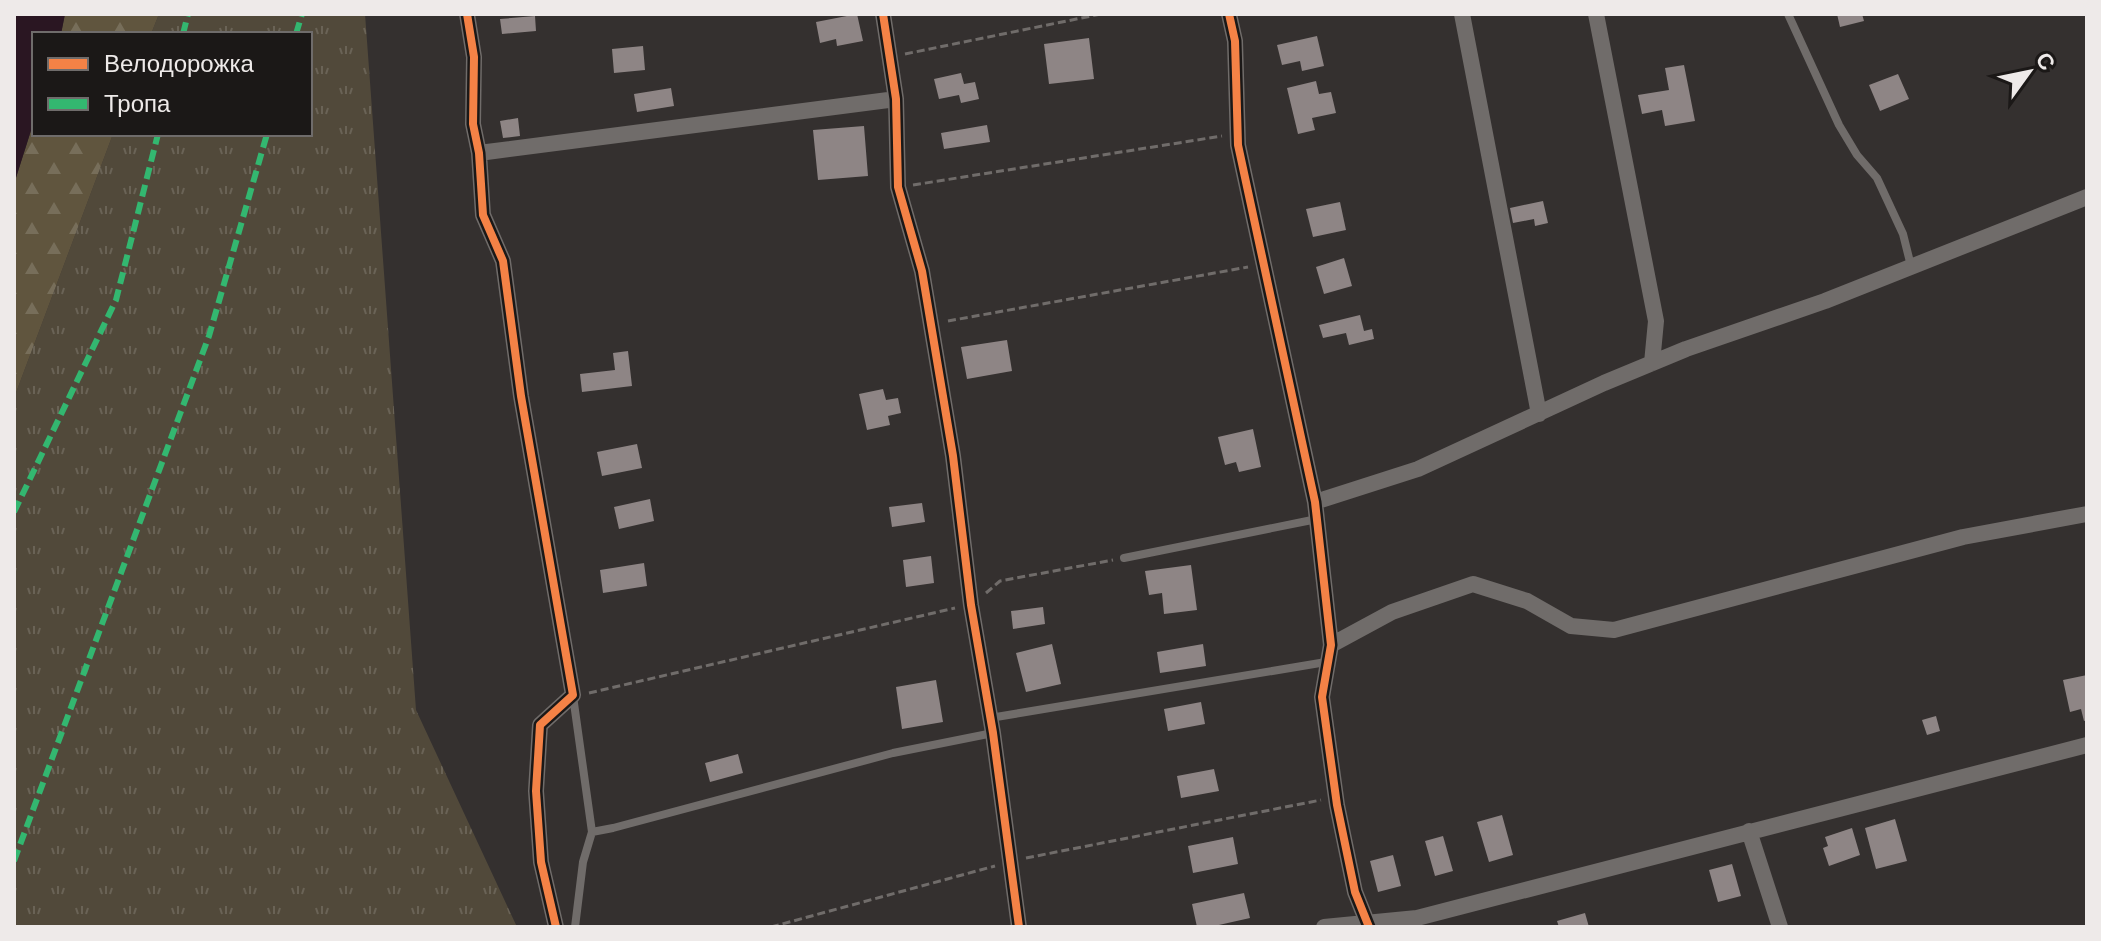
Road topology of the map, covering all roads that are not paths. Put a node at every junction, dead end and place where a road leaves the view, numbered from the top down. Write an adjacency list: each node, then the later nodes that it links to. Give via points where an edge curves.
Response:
1 (467, 14): 8 (street)
2 (883, 14): 7 (street)
3 (1229, 14): 13 (street, via 1235,41 1237,134)
4 (1462, 14): 12 (street)
5 (1596, 14): 11 (street, via 1656,321)
6 (1788, 14): 10 (lane, via 1839,125 1877,178 1903,234)
7 (896, 99): 8 (street); 19 (street, via 898,187 922,271)
8 (479, 153): 18 (street, via 483,215 503,261)
9 (2087, 197): 10 (street)
10 (1911, 266): 11 (street)
11 (1652, 363): 12 (street)
12 (1539, 414): 13 (street)
13 (1316, 510): 15 (lane); 16 (street)
14 (2087, 514): 16 (street, via 1963,537 1614,630 1571,626 1527,601 1473,584 1392,612)
15 (1124, 558)
16 (1331, 645): 17 (street)
17 (1326, 662): 19 (lane); 23 (street, via 1322,697 1336,798 1355,892)
18 (573, 695): 22 (lane); 24 (street, via 540,725 536,791 541,862)
19 (992, 725): 22 (lane); 26 (street)
20 (2087, 745): 21 (street)
21 (1749, 831): 23 (street, via 1417,918); 28 (street)
22 (592, 832): 25 (lane)
23 (1369, 924): 27 (street)
24 (556, 927)
25 (575, 927)
26 (1019, 927)
27 (1324, 927)
28 (1780, 927)

